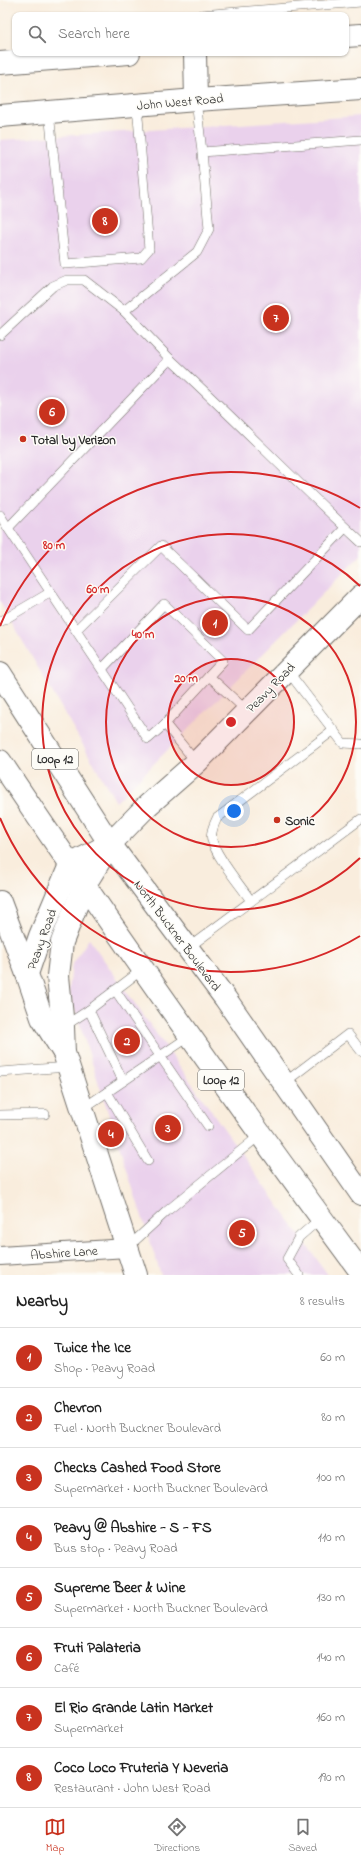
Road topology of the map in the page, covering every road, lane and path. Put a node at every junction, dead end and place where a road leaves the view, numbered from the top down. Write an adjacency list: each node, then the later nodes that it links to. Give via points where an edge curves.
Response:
1 (361, 2): 2 (lane)
2 (238, 12)
3 (361, 35): 4 (main road)
4 (349, 36)
5 (90, 56): 7 (main road)
6 (195, 56): 9 (main road)
7 (0, 63)
8 (361, 89): 9 (main road, John West Road)
9 (196, 100): 10 (main road, John West Road); 14 (lane)
10 (137, 105): 11 (main road, John West Road); 15 (lane, via 149,250 140,258)
11 (49, 112): 12 (main road, John West Road); 15 (lane)
12 (0, 116)
13 (361, 140): 14 (lane)
14 (202, 152): 17 (lane, via 209,229 197,252)
15 (65, 264): 16 (lane)
16 (67, 280): 17 (lane, via 84,280); 18 (lane, via 53,286)
17 (124, 311): 19 (lane)
18 (0, 335)
19 (170, 359): 21 (lane); 22 (lane)
20 (0, 515): 21 (lane)
21 (8, 528): 24 (lane)
22 (345, 528): 23 (lane); 27 (lane, via 248,630 161,546)
23 (359, 538)
24 (51, 592): 26 (lane); 27 (lane)
25 (359, 603): 29 (main road, Peavy Road)
26 (0, 622)
27 (76, 630): 28 (lane)
28 (102, 669): 31 (lane, via 164,604 223,660); 33 (lane, via 148,739)
29 (287, 670): 32 (main road, Peavy Road); 34 (lane)
30 (0, 673): 39 (main road, North Buckner Boulevard / Loop 12)
31 (209, 676): 32 (lane); 33 (lane)
32 (247, 711): 37 (main road, Peavy Road)
33 (165, 724): 37 (lane)
34 (334, 730): 35 (lane, via 343,743); 42 (lane, via 217,818 211,839)
35 (361, 744)
36 (0, 761): 40 (main road, Loop 12)
37 (197, 762): 39 (main road, Peavy Road, via 147,806)
38 (361, 819): 42 (lane)
39 (110, 844): 40 (main road, Peavy Road); 41 (main road, Peavy Road); 44 (main road, North Buckner Boulevard / Loop 12)
40 (70, 865): 41 (main road, Loop 12); 46 (main road, Peavy Road)
41 (84, 886): 45 (main road, Loop 12); 49 (main road, Peavy Road, via 62,942 58,976)
42 (251, 901): 44 (lane)
43 (0, 902): 46 (main road)
44 (188, 948): 56 (main road, North Buckner Boulevard / Loop 12)
45 (143, 968): 47 (lane); 50 (main road, Loop 12)
46 (27, 974): 53 (main road, Peavy Road, via 42,1018)
47 (115, 990): 48 (lane); 52 (lane)
48 (89, 1010): 49 (lane); 55 (lane)
49 (64, 1027): 53 (main road, Peavy Road)
50 (190, 1036): 52 (lane); 62 (main road, Loop 12)
51 (361, 1051): 56 (lane, via 348,1034)
52 (161, 1056): 55 (lane); 61 (lane)
53 (66, 1060): 54 (lane); 58 (main road, Peavy Road)
54 (0, 1072)
55 (122, 1081): 57 (lane)
56 (284, 1083): 64 (main road, North Buckner Boulevard / Loop 12)
57 (107, 1092): 58 (lane); 63 (lane)
58 (82, 1109): 66 (main road, Peavy Road)
59 (45, 1114): 60 (lane)
60 (0, 1115)
61 (208, 1126)
62 (260, 1135): 65 (main road, Loop 12); 66 (lane, via 167,1211)
63 (148, 1161)
64 (361, 1194)
65 (321, 1218): 68 (main road, Loop 12); 70 (lane, via 299,1237 287,1259)
66 (127, 1248): 67 (street, Abshire Lane); 69 (main road, Peavy Road)
67 (0, 1256)
68 (361, 1272)
69 (136, 1275)
70 (299, 1275)

